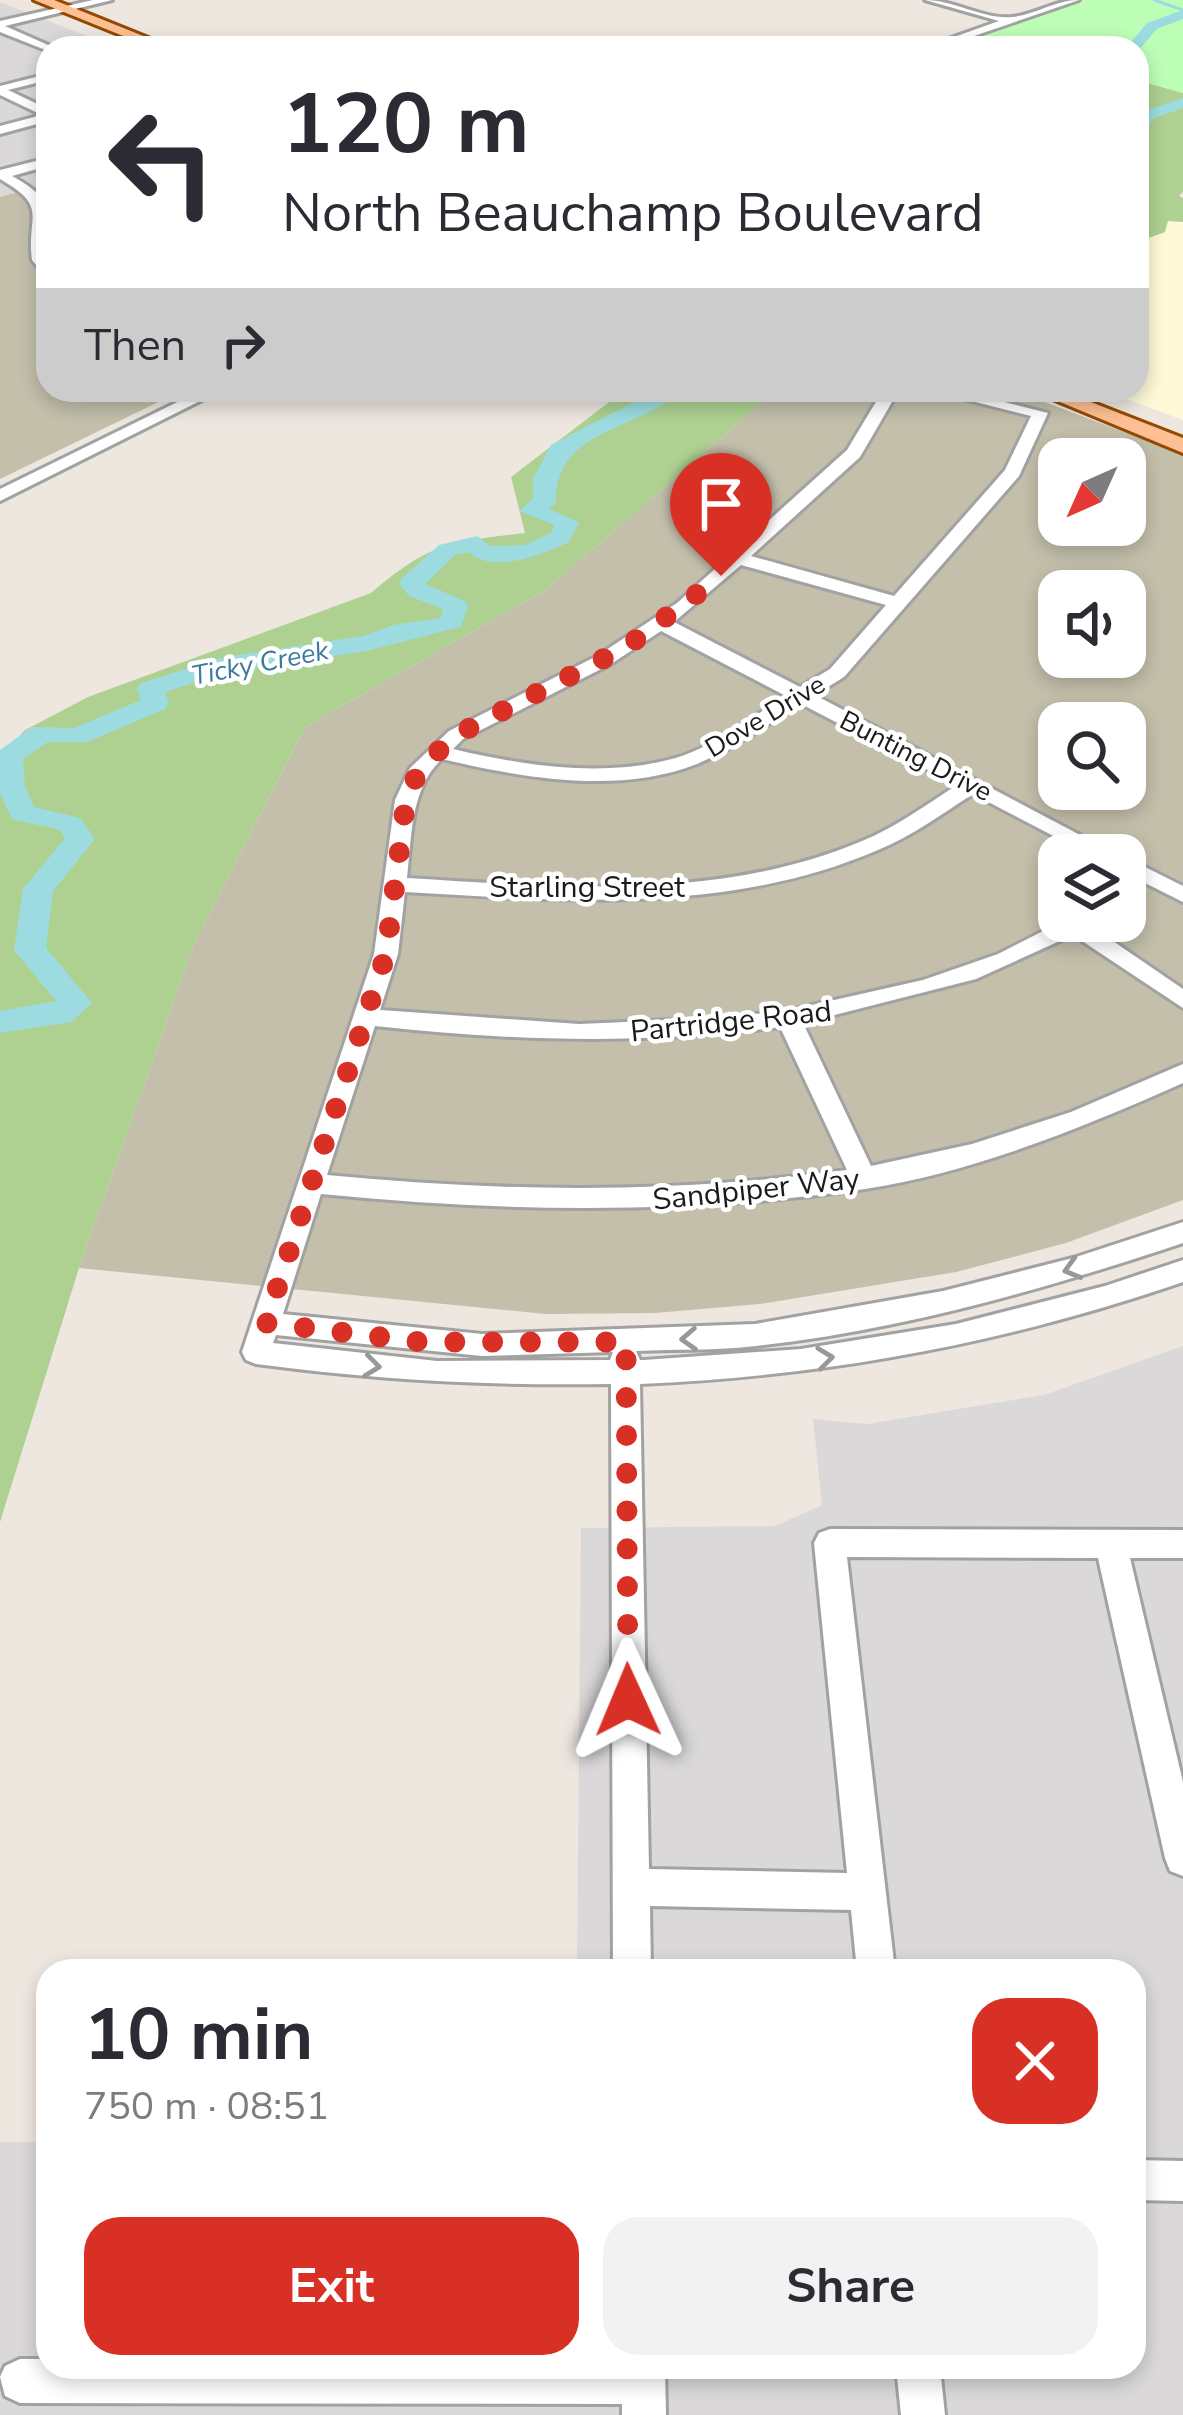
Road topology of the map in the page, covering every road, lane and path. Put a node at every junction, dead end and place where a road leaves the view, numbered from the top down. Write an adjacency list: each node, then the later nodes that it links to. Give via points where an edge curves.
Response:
1 (40, 0): 5 (main road)
2 (106, 0): 5 (street)
3 (930, 0): 6 (street)
4 (1074, 0): 6 (street)
5 (65, 10): 7 (street); 8 (main road)
6 (1010, 21): 9 (street)
7 (0, 26): 10 (street)
8 (134, 36)
9 (964, 36)
10 (36, 42)
11 (36, 80): 12 (street)
12 (0, 90): 13 (street)
13 (36, 109)
14 (36, 119): 15 (street)
15 (0, 130)
16 (36, 165): 17 (street)
17 (1, 175): 18 (street)
18 (36, 196)
19 (190, 402): 26 (street)
20 (884, 402): 27 (street, via 854,453)
21 (1041, 402): 28 (street, Dove Drive, via 1012,472)
22 (1044, 402): 25 (main road)
23 (1123, 402): 24 (main road)
24 (1183, 424)
25 (1183, 446)
26 (0, 496)
27 (740, 559): 28 (street); 29 (street)
28 (899, 603): 30 (street, Dove Drive, via 837,673)
29 (661, 622): 30 (street, Bunting Drive); 31 (street)
30 (802, 696): 31 (street, Dove Drive, via 710,751 655,769 521,771); 32 (street, Bunting Drive)
31 (436, 751): 35 (street, via 406,800)
32 (972, 784): 33 (street, Bunting Drive); 35 (street, Starling Street, via 865,849 763,878 634,893)
33 (1067, 834)
34 (1146, 881): 36 (street)
35 (395, 884): 40 (street, via 386,954)
36 (1183, 895)
37 (1043, 942): 41 (street, Partridge Road, via 962,976)
38 (1103, 942): 39 (street)
39 (1183, 1000)
40 (366, 1017): 41 (street, Partridge Road, via 566,1034 674,1034); 44 (street)
41 (789, 1020): 43 (street)
42 (1183, 1073): 43 (street, Sandpiper Way, via 1051,1132)
43 (863, 1179): 44 (street, Sandpiper Way, via 562,1203)
44 (312, 1184): 47 (street)
45 (1183, 1232): 48 (street, one-way to 48, via 1075,1268 883,1314)
46 (1183, 1271): 48 (street, one-way to 46, via 878,1352 1099,1302)
47 (266, 1323): 48 (street); 48 (street, one-way to 48, via 256,1352 421,1372)
48 (625, 1358): 52 (street)
49 (1183, 1544): 50 (street)
50 (1111, 1545): 51 (street); 53 (street, via 830,1543)
51 (1180, 1836)
52 (630, 1887): 53 (street); 54 (street)
53 (867, 1892): 55 (street)
54 (632, 1959)
55 (875, 1959)
56 (1146, 2180): 57 (street)
57 (1183, 2181)
58 (919, 2379): 61 (street)
59 (20, 2381): 60 (street)
60 (643, 2388)
61 (923, 2415)

